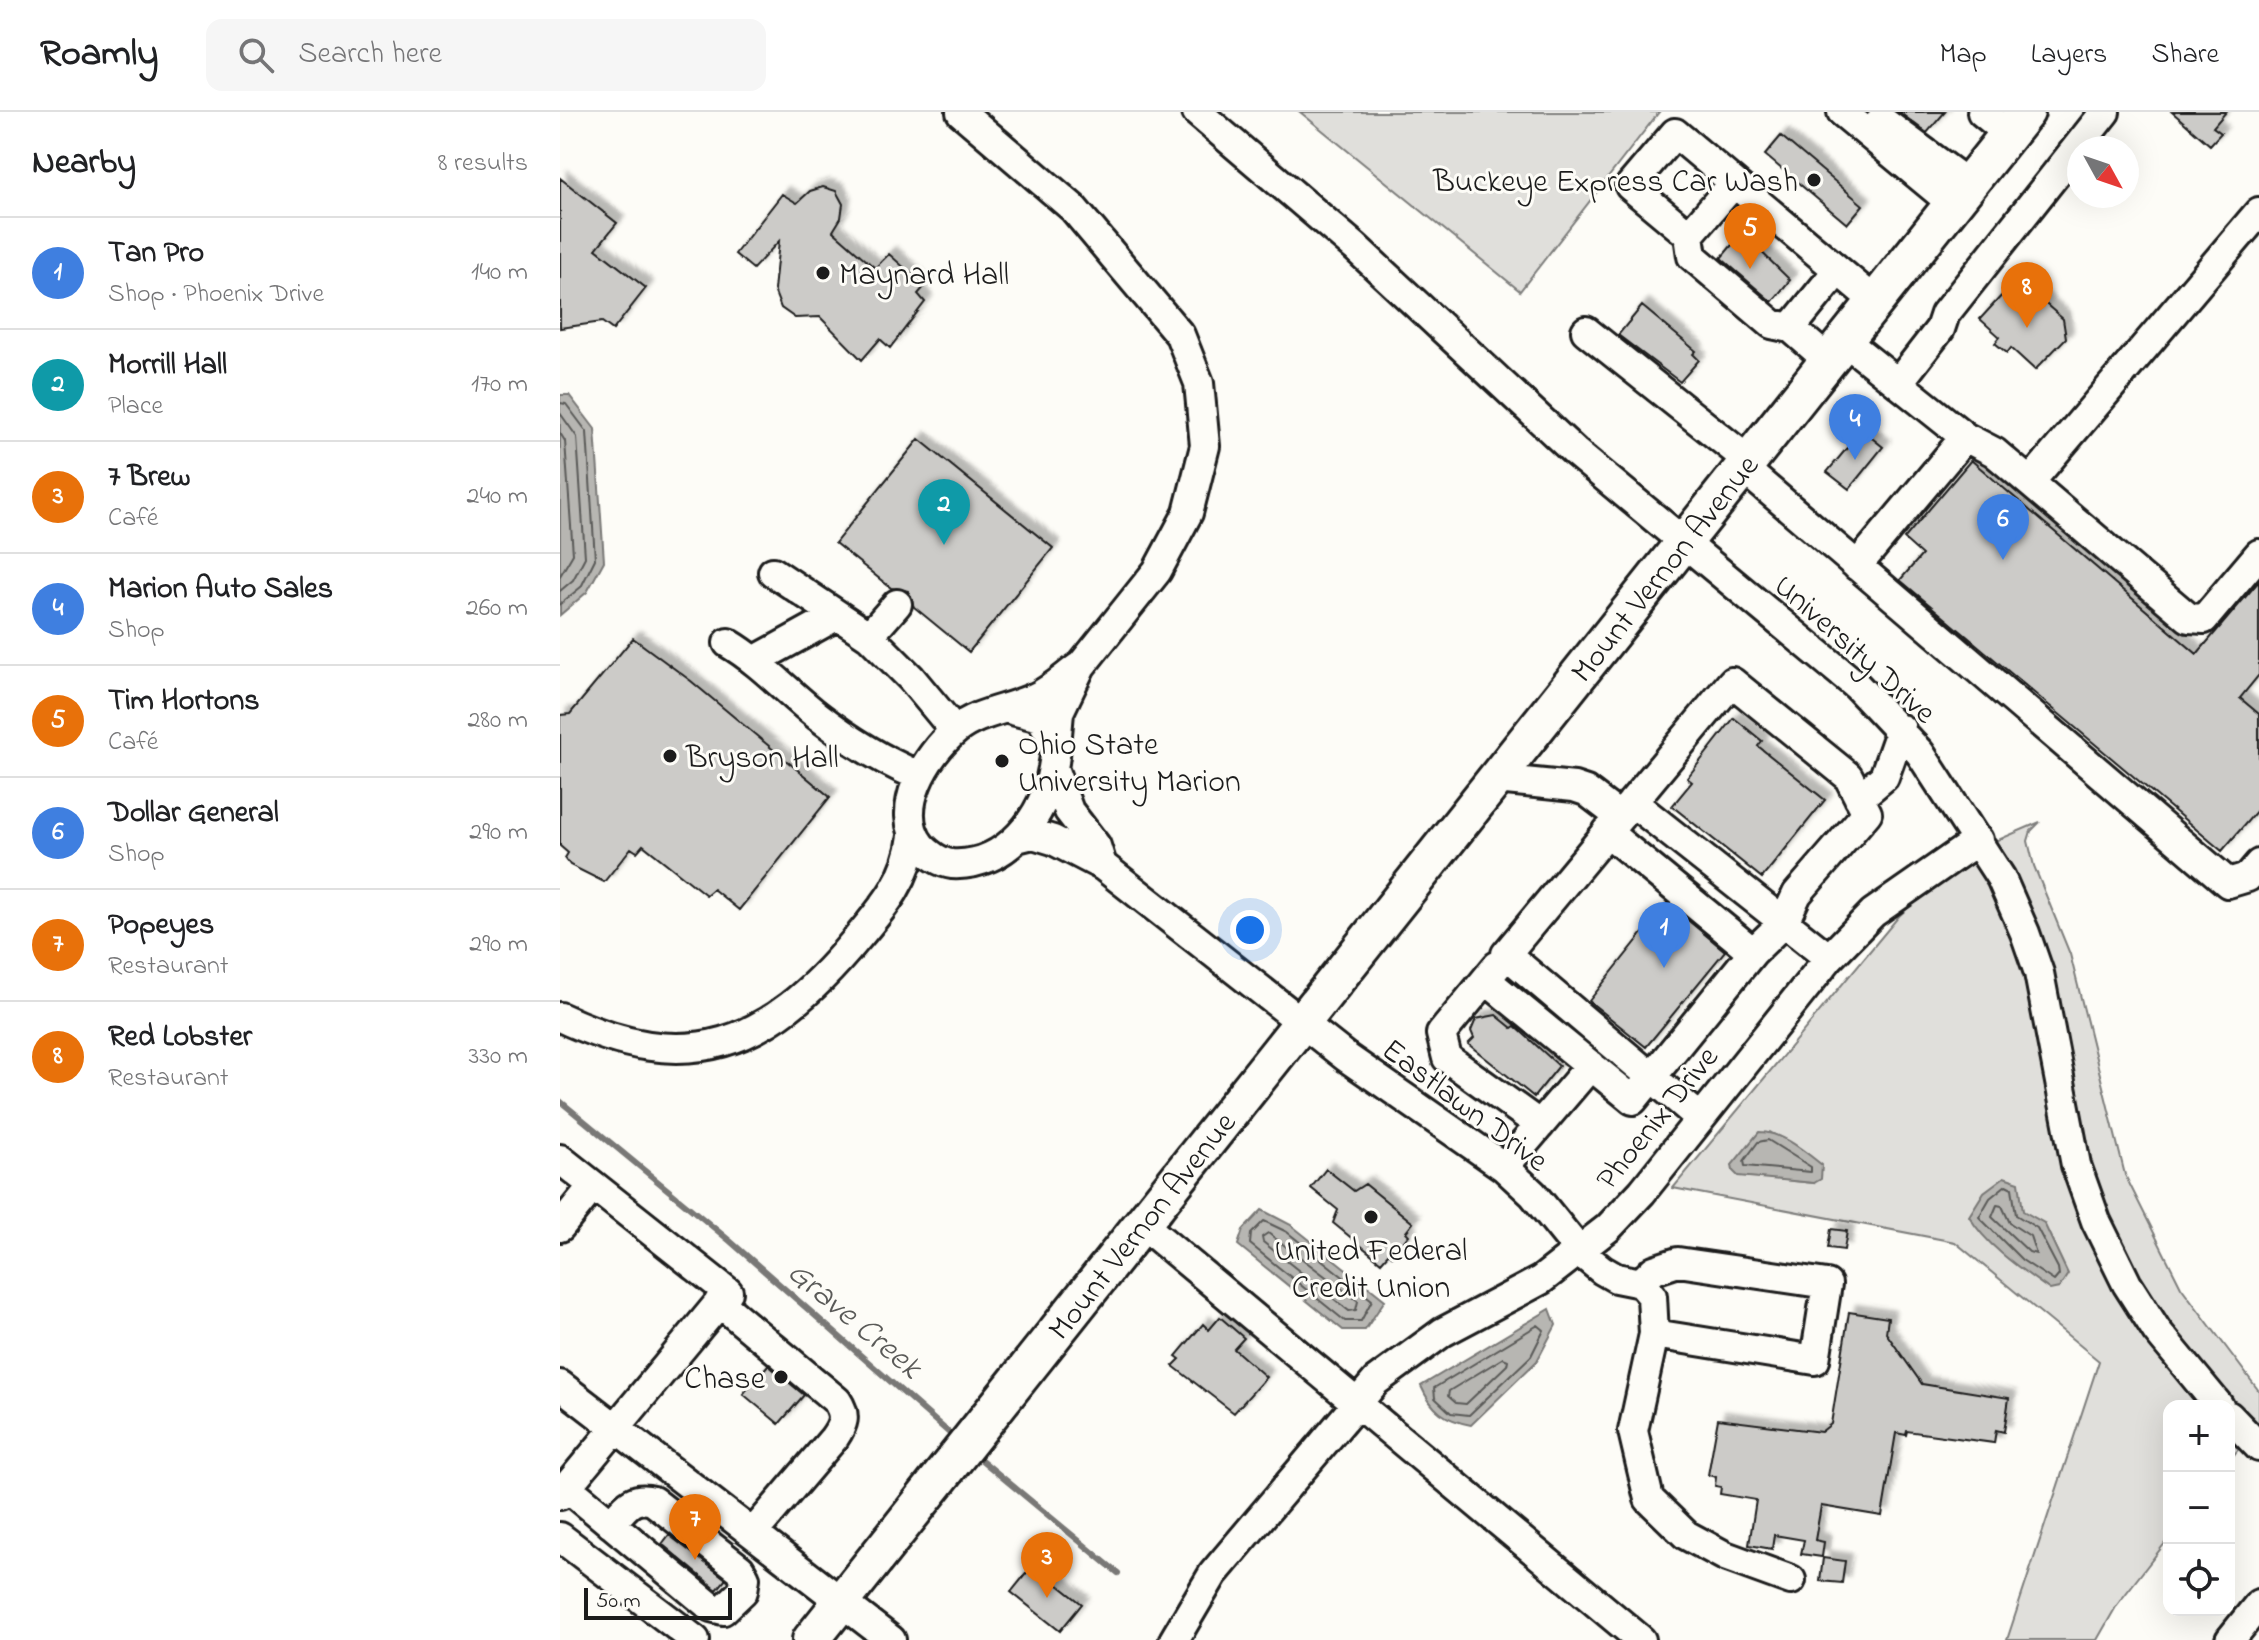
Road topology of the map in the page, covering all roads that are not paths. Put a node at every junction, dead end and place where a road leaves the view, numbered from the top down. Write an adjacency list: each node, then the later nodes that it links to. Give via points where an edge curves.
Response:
1 (961, 112): 29 (street, via 1073,208 1180,335 1199,383 1205,446 1188,513 1157,571)
2 (1197, 112): 20 (street, University Drive, via 1355,247 1575,452)
3 (1842, 112): 8 (street)
4 (1871, 112): 8 (street, via 1902,139 1930,153)
5 (2105, 112): 16 (street, via 1945,314 1940,329)
6 (2006, 119): 8 (main road, Mount Vernon Avenue)
7 (1734, 183): 10 (street); 10 (street, via 1675,133 1630,186); 11 (street)
8 (1961, 194): 12 (main road, Mount Vernon Avenue)
9 (2259, 212): 19 (street)
10 (1689, 235): 13 (street, via 1692,256 1772,324)
11 (1838, 270): 12 (street); 13 (street)
12 (1876, 302): 15 (main road, Mount Vernon Avenue)
13 (1791, 328): 15 (street)
14 (1586, 331): 18 (street)
15 (1837, 351): 16 (street); 18 (main road, Mount Vernon Avenue)
16 (1898, 383): 17 (street)
17 (1965, 437): 19 (street, via 1994,452); 22 (street)
18 (1746, 465): 20 (main road, Mount Vernon Avenue); 22 (street)
19 (2030, 482): 21 (street, via 2189,618 2204,619)
20 (1684, 542): 31 (street, University Drive); 35 (main road, Mount Vernon Avenue)
21 (2259, 554)
22 (1857, 566): 42 (street, via 2228,883 2248,877)
23 (773, 572): 25 (street)
24 (897, 604): 26 (street)
25 (836, 616): 26 (street); 28 (street)
26 (869, 636): 32 (street)
27 (728, 643): 28 (street)
28 (756, 660): 34 (street, via 819,717)
29 (1081, 666): 30 (street, via 1040,695); 33 (street, via 1059,712)
30 (1008, 709): 32 (street, via 977,716); 33 (street, via 1040,717)
31 (1901, 729): 36 (street, via 1884,777); 40 (street, University Drive)
32 (955, 731): 34 (street)
33 (1054, 757): 39 (street, via 1050,789 1038,815); 43 (street, via 1069,811 1096,846)
34 (919, 776): 38 (street, via 909,811)
35 (1496, 779): 37 (street, via 1574,787); 51 (main road, Mount Vernon Avenue)
36 (1859, 798): 37 (street, via 1848,776 1732,682); 45 (street, via 1867,813 1797,894)
37 (1620, 817): 45 (street); 46 (street); 47 (street)
38 (913, 836): 41 (street, via 928,854); 44 (street)
39 (1017, 838): 41 (street, via 991,855); 43 (street, via 1033,834 1053,840)
40 (1978, 840): 48 (street, Phoenix Drive, via 1873,913); 66 (street, University Drive, via 2001,878 2039,973 2076,1165 2096,1221 2157,1331)
41 (951, 864): 44 (street, via 928,870)
42 (2259, 864)
43 (1103, 866): 51 (street)
44 (895, 894): 50 (street, via 820,984 781,1015 741,1037 690,1048 644,1046)
45 (1784, 922): 46 (street); 48 (street)
46 (1753, 952): 53 (street)
47 (1506, 954): 49 (street); 53 (street)
48 (1829, 958): 54 (street, Phoenix Drive)
49 (1486, 980): 52 (street); 55 (street, via 1441,1034 1447,1058)
50 (560, 1017)
51 (1301, 1023): 57 (street, Eastlawn Drive); 59 (main road, Mount Vernon Avenue)
52 (1591, 1065): 53 (street, via 1633,1100); 55 (street)
53 (1651, 1078): 54 (street)
54 (1700, 1118): 61 (street, Phoenix Drive, via 1642,1192)
55 (1540, 1125): 57 (street)
56 (560, 1159): 58 (street)
57 (1504, 1167): 61 (street, Eastlawn Drive)
58 (593, 1186): 60 (street); 63 (street, via 728,1292)
59 (1142, 1224): 67 (street); 76 (main road, Mount Vernon Avenue)
60 (560, 1227)
61 (1580, 1252): 62 (street, Eastlawn Drive, via 1616,1278); 67 (street, Phoenix Drive, via 1541,1280 1443,1332 1376,1381)
62 (1641, 1283): 64 (street, via 1652,1296); 64 (street, via 1654,1270 1678,1262 1827,1284 1815,1360)
63 (719, 1302): 69 (street); 73 (street, via 844,1411 834,1438)
64 (1654, 1334): 75 (street, via 1633,1431 1649,1499 1686,1535)
65 (560, 1385): 69 (street)
66 (2214, 1400)
67 (1357, 1403): 81 (street, Phoenix Drive, via 1213,1574); 82 (street)
68 (2235, 1422): 70 (street)
69 (616, 1428): 71 (street); 73 (street)
70 (2259, 1447)
71 (563, 1491): 72 (street)
72 (611, 1524): 72 (street, via 711,1607 723,1610 743,1591 740,1569 653,1501 630,1501)
73 (753, 1533): 76 (street)
74 (560, 1537): 78 (street)
75 (1791, 1580)
76 (842, 1601): 79 (main road, Mount Vernon Avenue); 80 (street)
77 (2259, 1604): 83 (street)
78 (695, 1640)
79 (811, 1640)
80 (891, 1640)
81 (1174, 1640)
82 (1641, 1640)
83 (2230, 1640)

